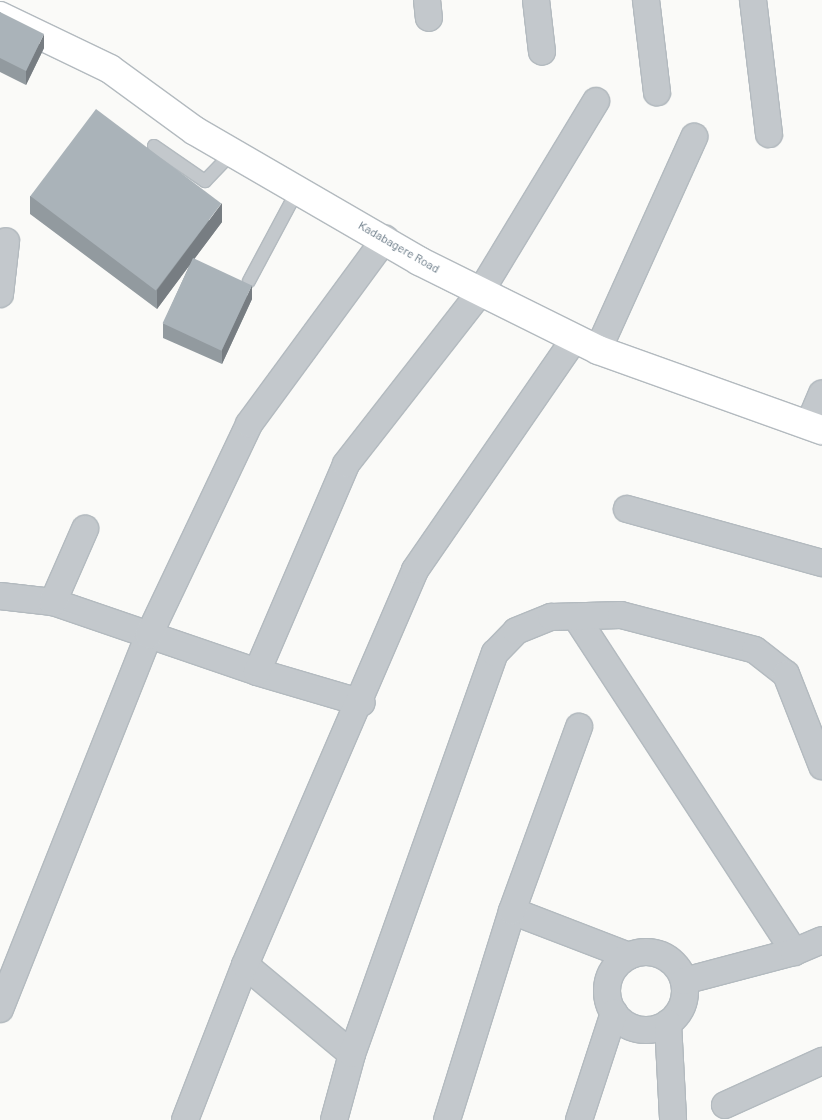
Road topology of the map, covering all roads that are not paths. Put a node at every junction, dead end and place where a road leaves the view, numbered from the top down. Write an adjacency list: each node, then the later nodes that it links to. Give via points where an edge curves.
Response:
1 (536, 0): 5 (street)
2 (646, 0): 6 (street)
3 (753, 0): 8 (street)
4 (0, 16): 11 (street, Kadabagere Road, via 110,69)
5 (542, 52)
6 (657, 92)
7 (596, 101): 16 (street)
8 (770, 134)
9 (694, 137): 18 (street)
10 (154, 146): 11 (lane, via 205,181)
11 (232, 153): 12 (street, Kadabagere Road)
12 (297, 191): 13 (street, Kadabagere Road); 15 (lane)
13 (385, 239): 16 (street, Kadabagere Road); 27 (street, via 249,424)
14 (6, 241): 17 (street)
15 (249, 281)
16 (481, 291): 18 (street, Kadabagere Road); 28 (street, via 346,464)
17 (0, 294)
18 (587, 344): 20 (street, Kadabagere Road); 29 (street, via 415,570)
19 (822, 394): 20 (street)
20 (815, 427)
21 (627, 509): 23 (street)
22 (85, 529): 25 (street)
23 (822, 563)
24 (0, 596): 25 (street)
25 (53, 602): 27 (street)
26 (576, 616): 31 (street, via 621,615 755,650 786,674); 34 (street); 41 (street, via 550,617 516,631 495,653)
27 (149, 635): 28 (street); 38 (street)
28 (256, 672): 29 (street)
29 (362, 702): 36 (street)
30 (579, 727): 32 (street)
31 (822, 766)
32 (512, 911): 35 (street); 46 (street)
33 (822, 940): 34 (street)
34 (794, 952): 37 (street)
35 (629, 956): 37 (street, via 651,952 663,956); 39 (street, via 611,975 608,1001)
36 (245, 965): 41 (street); 44 (street)
37 (684, 981): 40 (street, via 683,1005)
38 (0, 1009)
39 (614, 1013): 40 (street, via 633,1027 645,1030); 47 (street)
40 (668, 1023): 48 (street)
41 (352, 1054): 45 (street)
42 (820, 1066): 43 (street)
43 (725, 1105)
44 (185, 1120)
45 (334, 1120)
46 (447, 1120)
47 (579, 1120)
48 (673, 1120)

